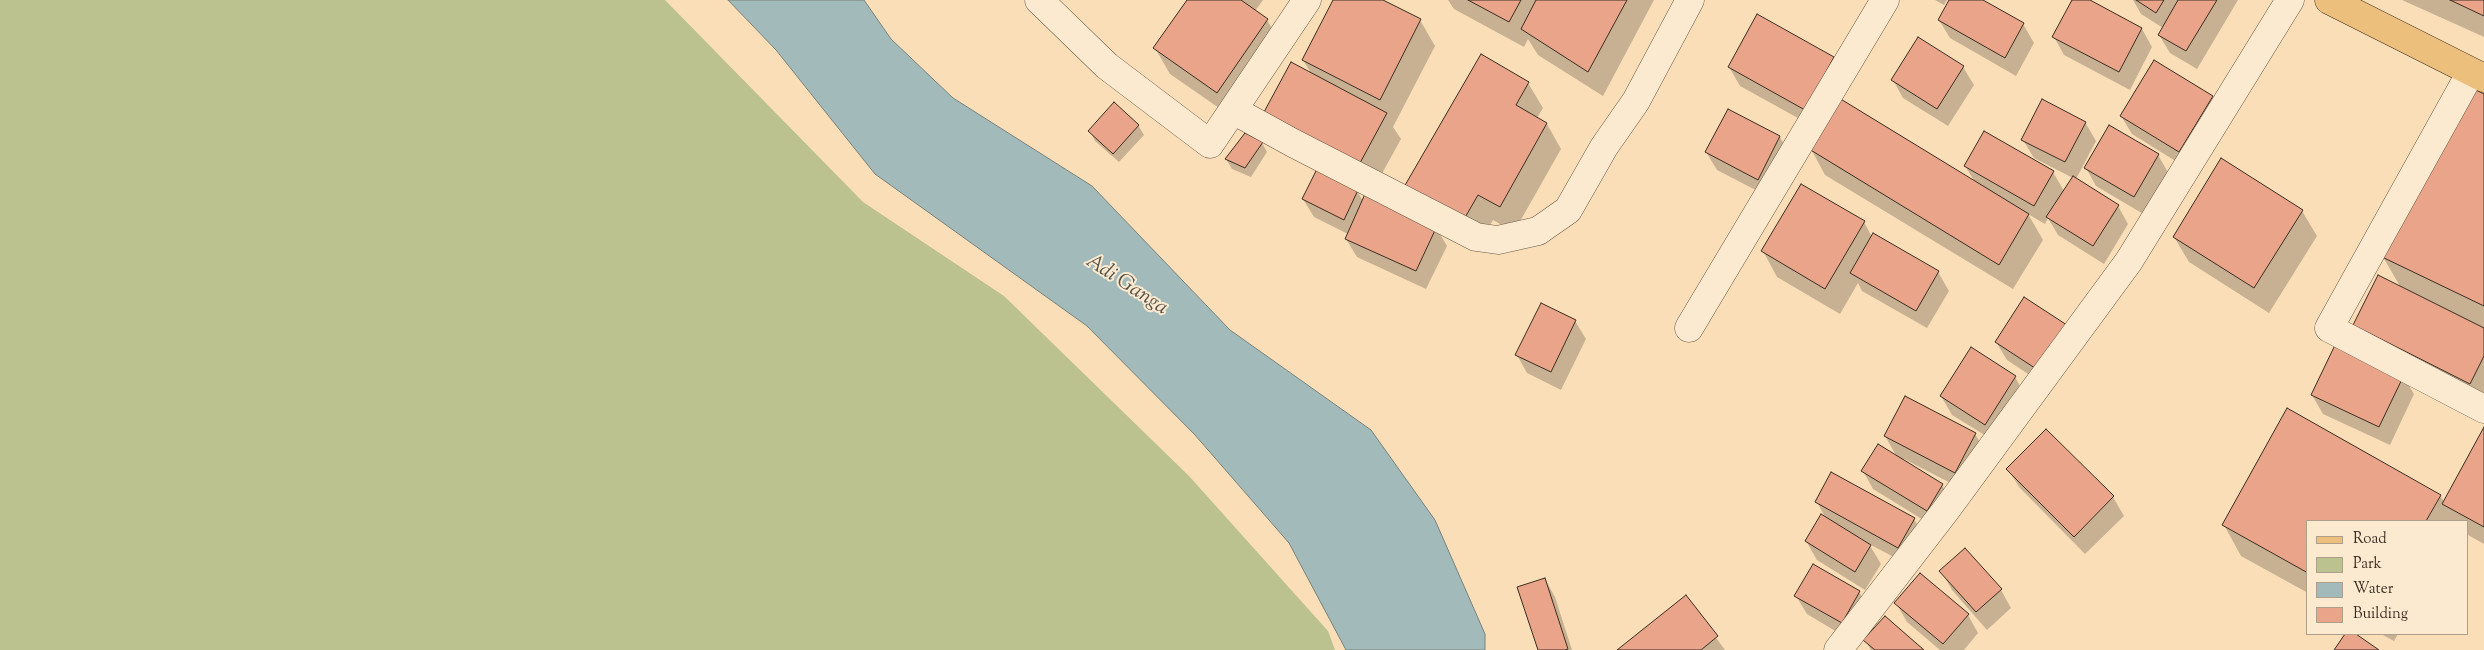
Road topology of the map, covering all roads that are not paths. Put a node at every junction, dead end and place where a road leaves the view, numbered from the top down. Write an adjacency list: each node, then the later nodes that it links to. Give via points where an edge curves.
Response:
1 (1039, 0): 8 (street, via 1106,66 1210,144)
2 (1307, 0): 8 (street)
3 (1690, 0): 8 (street, via 1636,101 1604,146 1568,210 1538,231 1498,240 1476,237)
4 (1885, 0): 9 (street)
5 (2290, 0): 11 (street, via 2129,261 1946,510)
6 (2329, 0): 7 (main road)
7 (2477, 75): 10 (street, via 2329,328)
8 (1232, 110)
9 (1689, 328)
10 (2484, 409)
11 (1838, 650)

